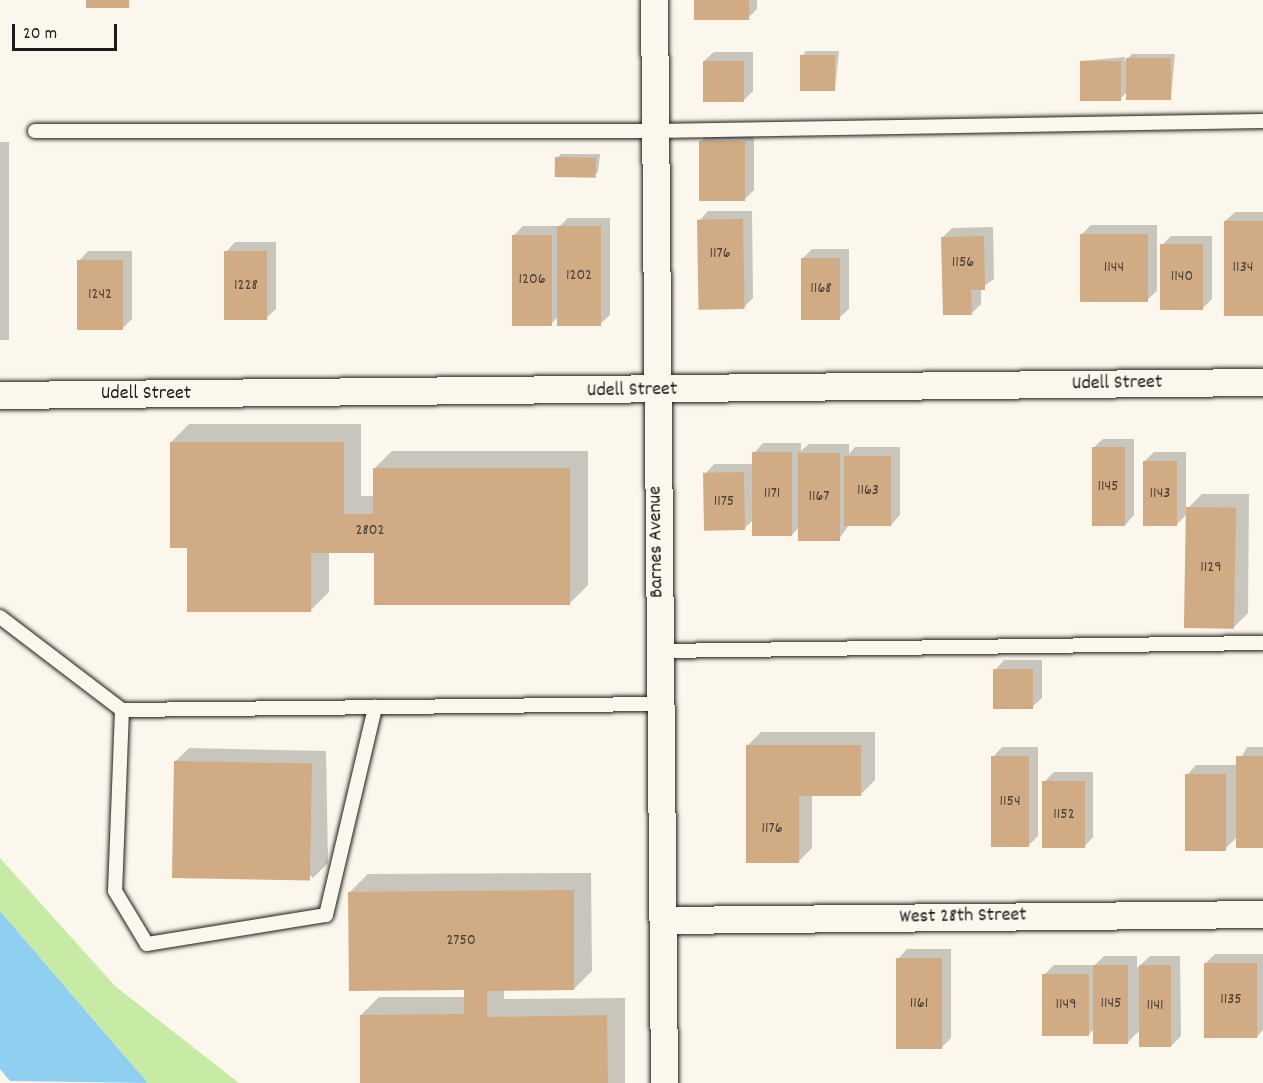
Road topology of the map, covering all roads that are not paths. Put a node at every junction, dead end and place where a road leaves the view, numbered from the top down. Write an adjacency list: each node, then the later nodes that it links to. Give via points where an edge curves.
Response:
1 (654, 0): 4 (street, Barnes Avenue)
2 (1263, 121): 4 (lane)
3 (35, 131): 4 (lane)
4 (655, 131): 6 (street, Barnes Avenue)
5 (1263, 382): 6 (street, Udell Street)
6 (655, 390): 7 (street, Udell Street); 10 (street, Barnes Avenue)
7 (0, 395)
8 (0, 617): 13 (lane)
9 (1263, 643): 10 (lane)
10 (659, 651): 11 (street, Barnes Avenue)
11 (660, 704): 12 (lane); 15 (street, Barnes Avenue)
12 (375, 707): 13 (lane); 13 (lane, via 326,915 147,944 115,891)
13 (122, 710)
14 (1263, 914): 15 (street, West 28th Street)
15 (663, 920): 16 (street, Barnes Avenue)
16 (663, 1083)

